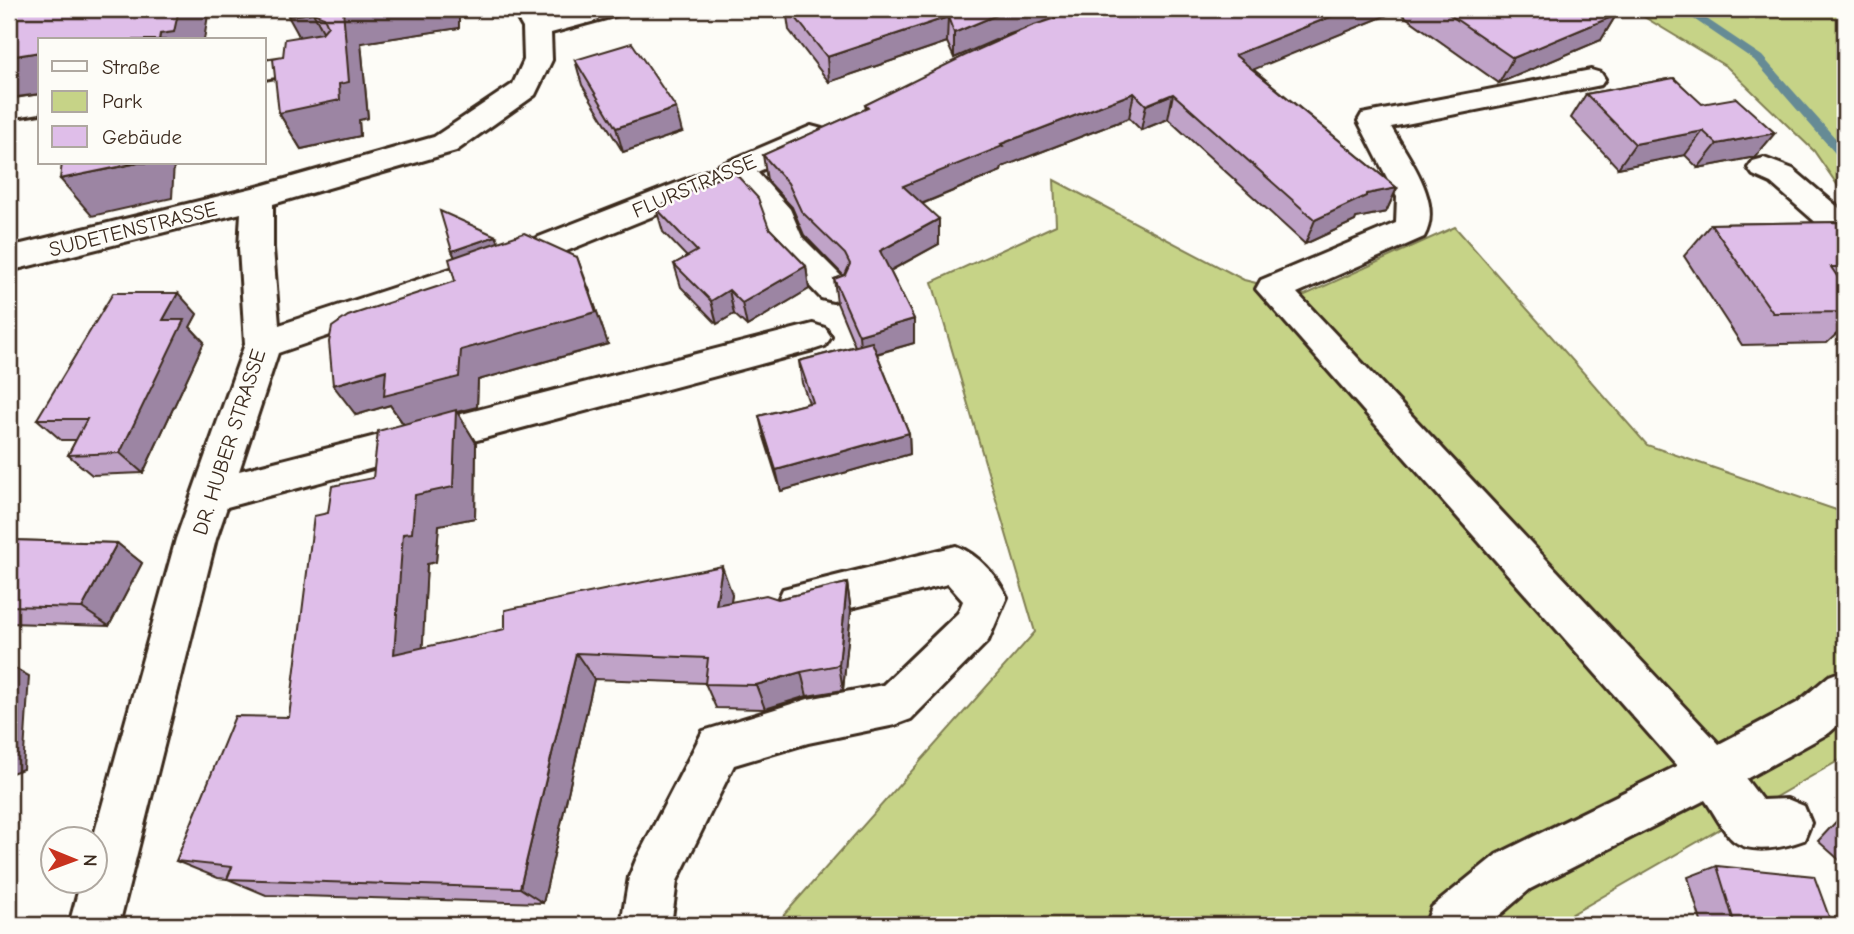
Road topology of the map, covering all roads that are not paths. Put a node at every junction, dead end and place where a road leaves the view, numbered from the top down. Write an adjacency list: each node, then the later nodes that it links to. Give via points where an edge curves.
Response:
1 (607, 9): 2 (street)
2 (531, 18): 11 (street, via 537,60 525,89 445,144)
3 (331, 60): 4 (street)
4 (266, 70)
5 (1591, 79): 20 (street, via 1373,121 1413,197 1412,229 1273,289)
6 (38, 104): 7 (street)
7 (9, 109)
8 (834, 125): 10 (street, FLURSTRASSE)
9 (1763, 168): 12 (street, via 1782,176)
10 (737, 169): 14 (street, via 779,217 788,242); 16 (street, FLURSTRASSE, via 505,263)
11 (257, 198): 13 (street, SUDETENSTRASSE); 16 (street, DR. HUBER STRASSE)
12 (1845, 234)
13 (9, 258)
14 (832, 289)
15 (813, 337): 17 (street)
16 (263, 344): 17 (street, DR. HUBER STRASSE)
17 (212, 494): 22 (street, DR. HUBER STRASSE, via 196,539)
18 (785, 606): 23 (street, via 956,564 986,597 973,627 895,704 808,721 719,747 653,877)
19 (1845, 691): 20 (street, via 1813,718)
20 (1713, 772): 21 (street, via 1751,824); 24 (street, via 1513,872)
21 (1787, 824)
22 (94, 925)
23 (646, 925)
24 (1450, 925)

